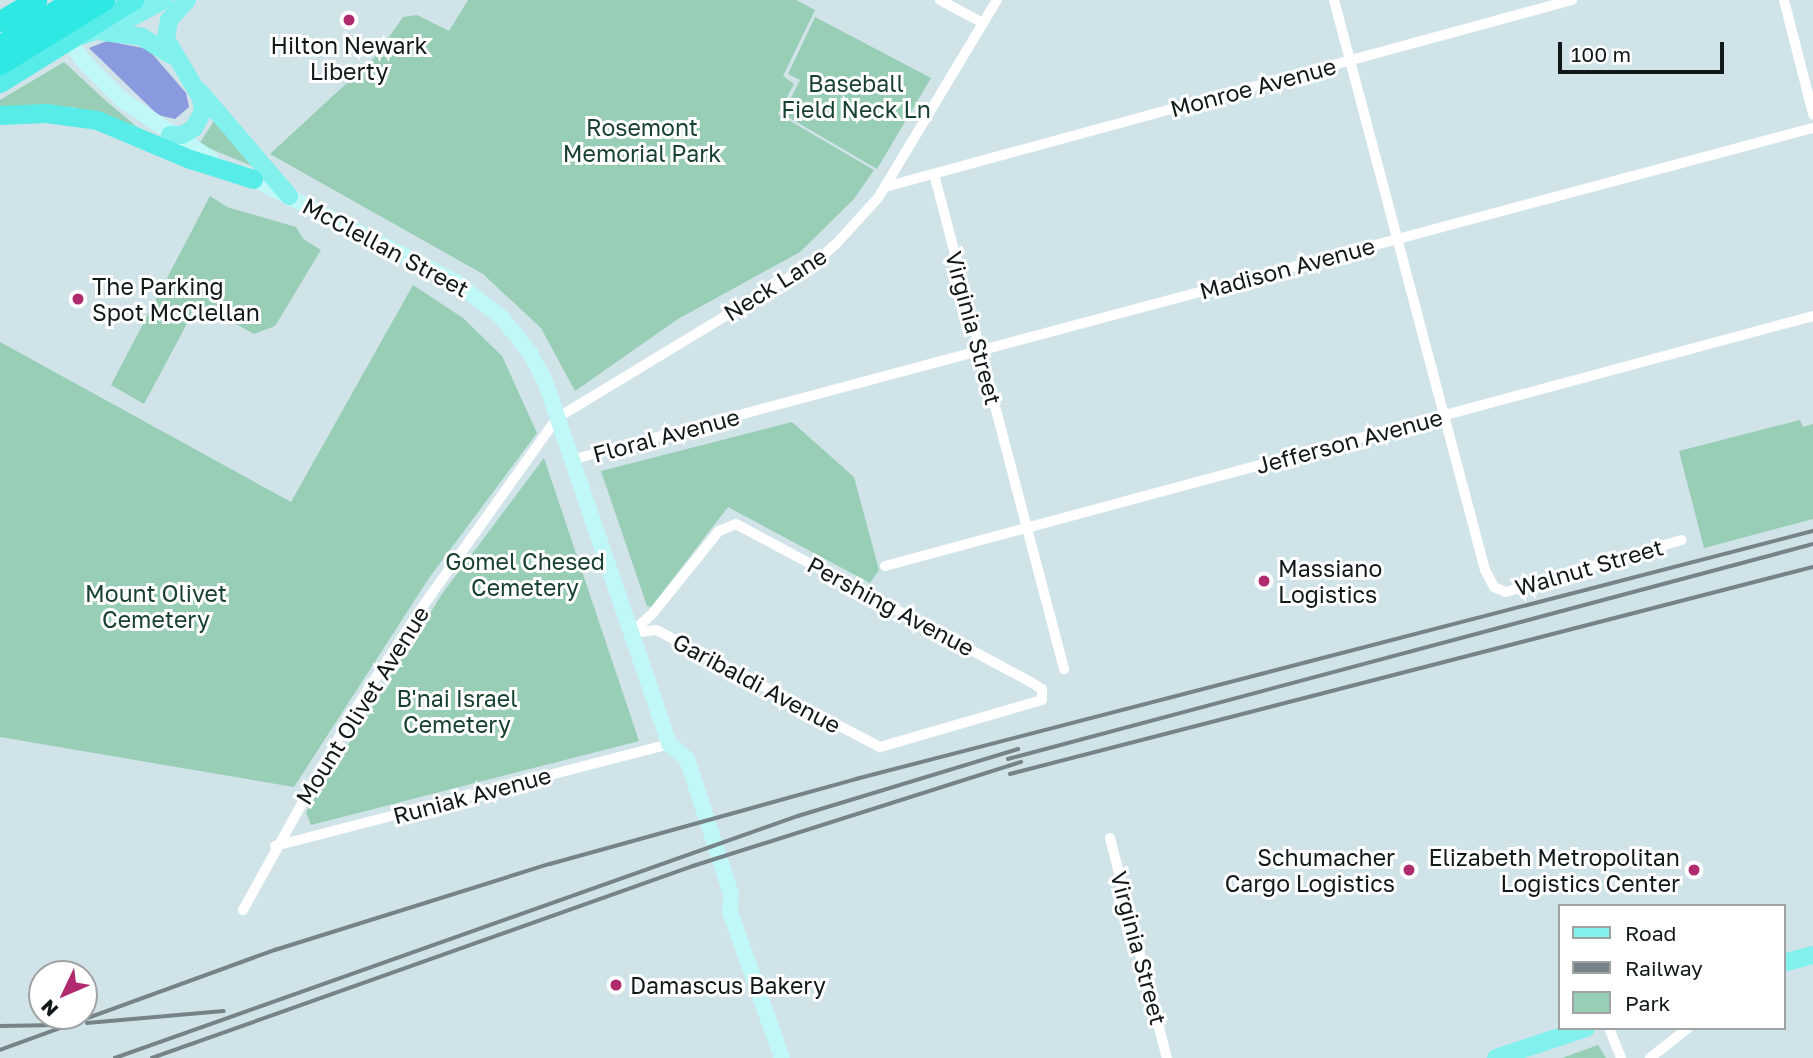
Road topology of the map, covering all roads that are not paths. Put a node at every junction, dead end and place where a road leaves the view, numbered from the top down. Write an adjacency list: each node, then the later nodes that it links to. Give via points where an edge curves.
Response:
1 (36, 0): 13 (highway)
2 (43, 0): 17 (main road, McClellan Street)
3 (73, 0): 16 (highway)
4 (104, 0): 20 (highway)
5 (134, 0): 17 (highway)
6 (163, 0): 15 (main road)
7 (187, 0): 18 (main road, via 167,26)
8 (940, 0): 14 (street)
9 (996, 0): 14 (street, Neck Lane)
10 (1334, 0): 19 (street)
11 (1572, 0): 19 (street, Monroe Avenue)
12 (1784, 0): 23 (street)
13 (0, 21)
14 (983, 23): 29 (street, Neck Lane)
15 (100, 32): 17 (main road); 18 (main road, via 142,37)
16 (0, 44)
17 (78, 46): 21 (highway); 26 (main road, McClellan Street, via 110,90)
18 (173, 57): 22 (main road)
19 (1350, 61): 27 (street, Monroe Avenue); 31 (street)
20 (0, 64)
21 (0, 83)
22 (193, 84): 26 (main road, via 203,102 202,116 186,133); 30 (main road)
23 (1813, 114)
24 (0, 115): 28 (highway, via 46,113 97,120 190,159)
25 (1813, 128): 31 (street, Madison Avenue)
26 (170, 135): 28 (main road, McClellan Street)
27 (934, 174): 29 (street); 34 (street, Virginia Street)
28 (253, 178): 30 (main road, McClellan Street)
29 (885, 187): 33 (street, Neck Lane, via 818,260)
30 (289, 196): 37 (main road, McClellan Street, via 443,274 485,303 530,353)
31 (1397, 238): 34 (street, Madison Avenue); 36 (street)
32 (1813, 316): 36 (street, Jefferson Avenue)
33 (677, 344): 37 (street, Mount Olivet Avenue)
34 (980, 351): 35 (street, Madison Avenue); 39 (street, Virginia Street)
35 (762, 410): 38 (street, Floral Avenue)
36 (1444, 415): 39 (street, Jefferson Avenue); 40 (street, Walnut Street, via 1485,570 1497,590 1506,592)
37 (558, 418): 38 (main road, McClellan Street); 47 (street, Mount Olivet Avenue, via 415,618)
38 (571, 460): 42 (main road, McClellan Street)
39 (1027, 530): 41 (street, Jefferson Avenue); 43 (street, Virginia Street)
40 (1681, 540)
41 (885, 566)
42 (631, 633): 44 (main road, McClellan Street); 45 (street, Garibaldi Avenue, via 656,630); 45 (street, Pershing Avenue, via 728,525 746,527 1042,690 1042,700)
43 (1064, 669)
44 (669, 744): 47 (street, Runiak Avenue); 54 (main road, McClellan Street, via 687,759 731,894 730,912)
45 (880, 747)
46 (1110, 838): 55 (street, Virginia Street)
47 (275, 846): 48 (street, Mount Olivet Avenue)
48 (243, 910)
49 (1813, 955): 50 (main road)
50 (1785, 962)
51 (1580, 1030): 56 (main road)
52 (1610, 1030): 57 (street)
53 (1685, 1030): 58 (street)
54 (782, 1058)
55 (1167, 1058)
56 (1496, 1058)
57 (1621, 1058)
58 (1650, 1058)

